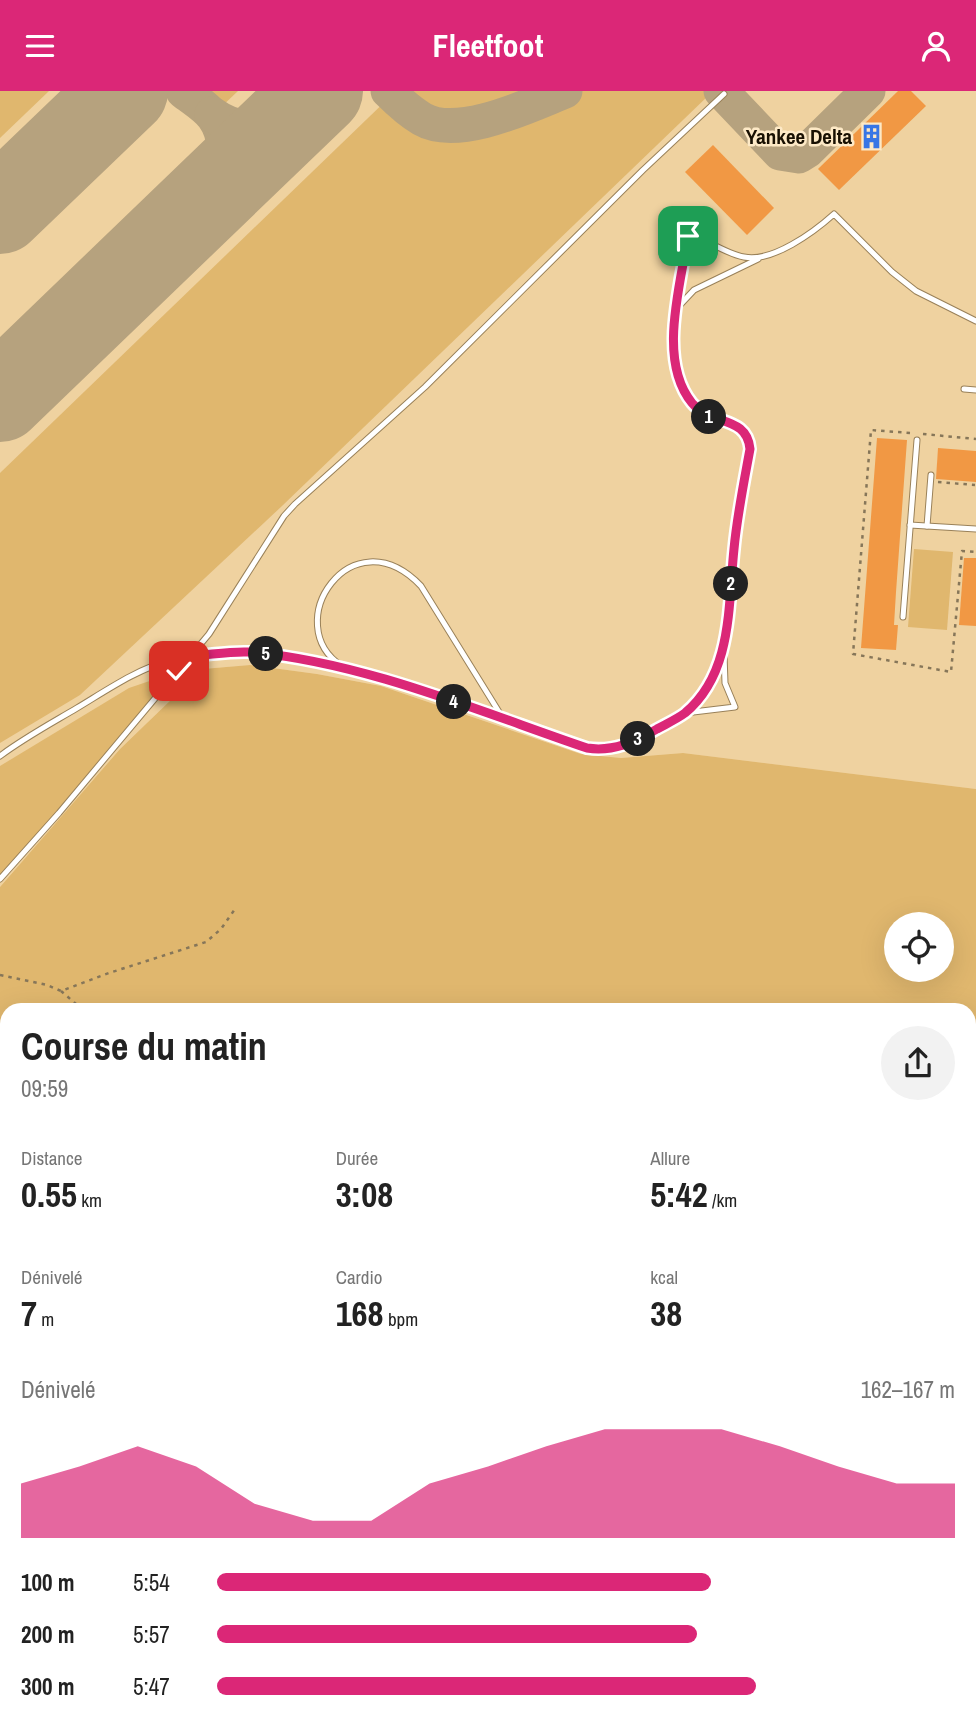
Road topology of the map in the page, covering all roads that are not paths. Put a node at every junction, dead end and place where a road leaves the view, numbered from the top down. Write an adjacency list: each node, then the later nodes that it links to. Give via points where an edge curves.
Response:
1 (724, 95): 14 (lane, via 425,387 295,504)
2 (758, 259): 3 (lane, via 694,290); 3 (lane, via 688,236); 4 (lane, via 820,227 834,214 916,291)
3 (676, 309): 13 (lane, via 673,331 678,377 691,402 706,416 742,429 749,438)
4 (976, 321)
5 (964, 389): 6 (lane)
6 (976, 390)
7 (917, 440): 9 (lane)
8 (931, 478): 10 (lane)
9 (910, 524): 10 (lane); 12 (lane)
10 (926, 526): 11 (lane)
11 (976, 529)
12 (903, 617)
13 (724, 648): 16 (lane, via 708,685); 16 (lane, via 725,683 735,707)
14 (191, 656): 15 (lane, via 246,652 299,658); 18 (lane, via 152,666 116,684); 19 (lane)
15 (351, 671): 17 (lane); 17 (lane, via 332,658 319,636 322,598 353,564 390,565 421,586)
16 (685, 713): 17 (lane, via 634,741 600,750)
17 (504, 720)
18 (0, 756)
19 (0, 879)

